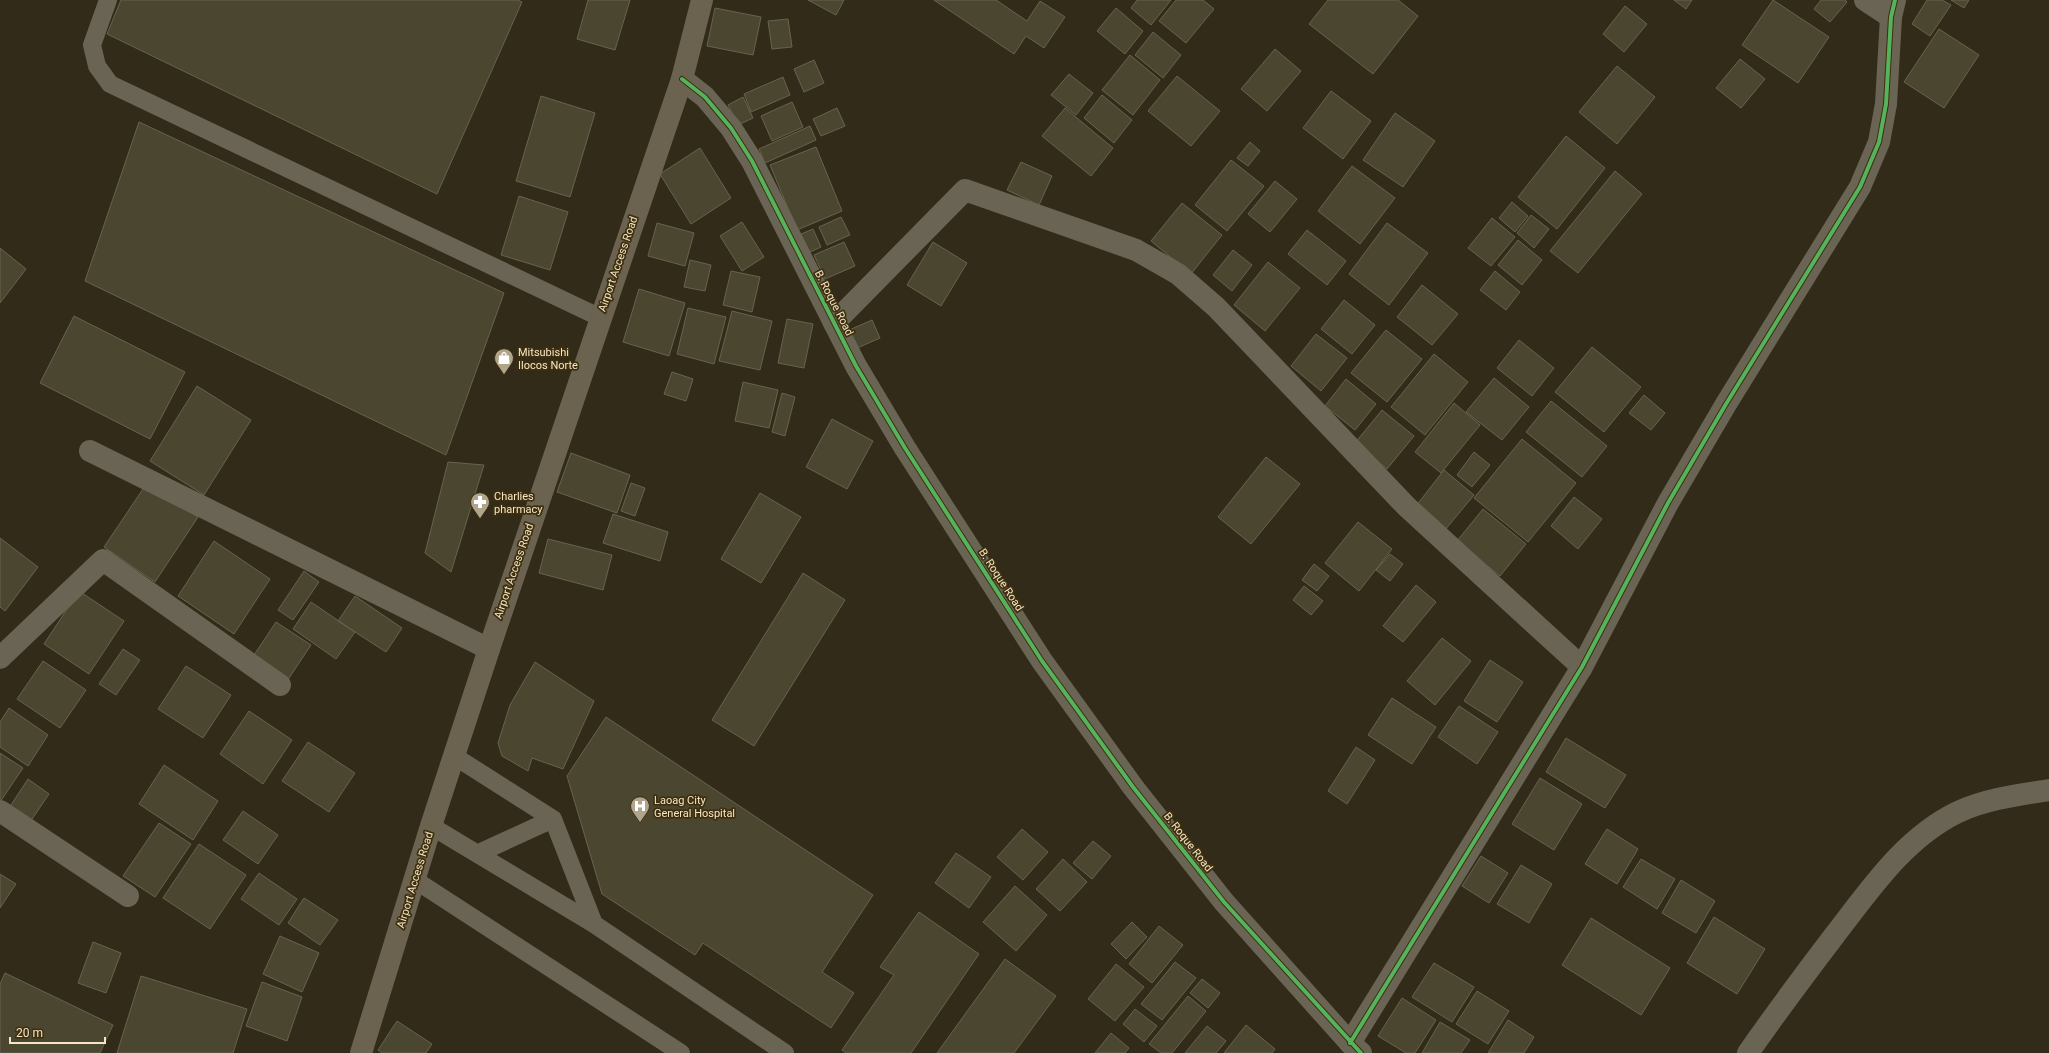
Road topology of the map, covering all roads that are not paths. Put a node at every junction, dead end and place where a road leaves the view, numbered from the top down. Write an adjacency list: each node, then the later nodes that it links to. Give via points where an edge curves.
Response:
1 (108, 0): 6 (lane, via 92,45 97,66 110,84)
2 (702, 0): 5 (main road, Airport Access Road)
3 (1865, 0): 4 (street)
4 (1893, 9): 11 (street, via 1886,104 1879,142 1860,187 1687,470)
5 (682, 79): 6 (main road, Airport Access Road); 7 (street, B. Roque Road, via 709,102 731,128 752,161)
6 (600, 317): 9 (main road, Airport Access Road)
7 (834, 323): 11 (street, via 965,190 1136,250 1178,274 1216,307 1407,507); 22 (street, B. Roque Road, via 856,366 905,448 1056,680 1133,786 1224,902)
8 (90, 451): 9 (street)
9 (488, 649): 13 (main road, Airport Access Road)
10 (0, 658): 12 (street, via 103,560)
11 (1582, 667): 22 (street)
12 (280, 686)
13 (454, 756): 16 (lane); 17 (main road, Airport Access Road)
14 (2049, 790): 26 (street, via 2004,797 1958,812 1926,833 1884,871 1781,1005)
15 (0, 811): 20 (street)
16 (553, 818): 18 (lane); 21 (lane)
17 (431, 826): 18 (lane); 19 (main road, Airport Access Road)
18 (480, 854): 21 (lane)
19 (415, 880): 23 (main road, Airport Access Road); 24 (lane)
20 (128, 896)
21 (594, 924): 25 (lane)
22 (1356, 1048)
23 (361, 1053)
24 (681, 1053)
25 (785, 1053)
26 (1748, 1053)

